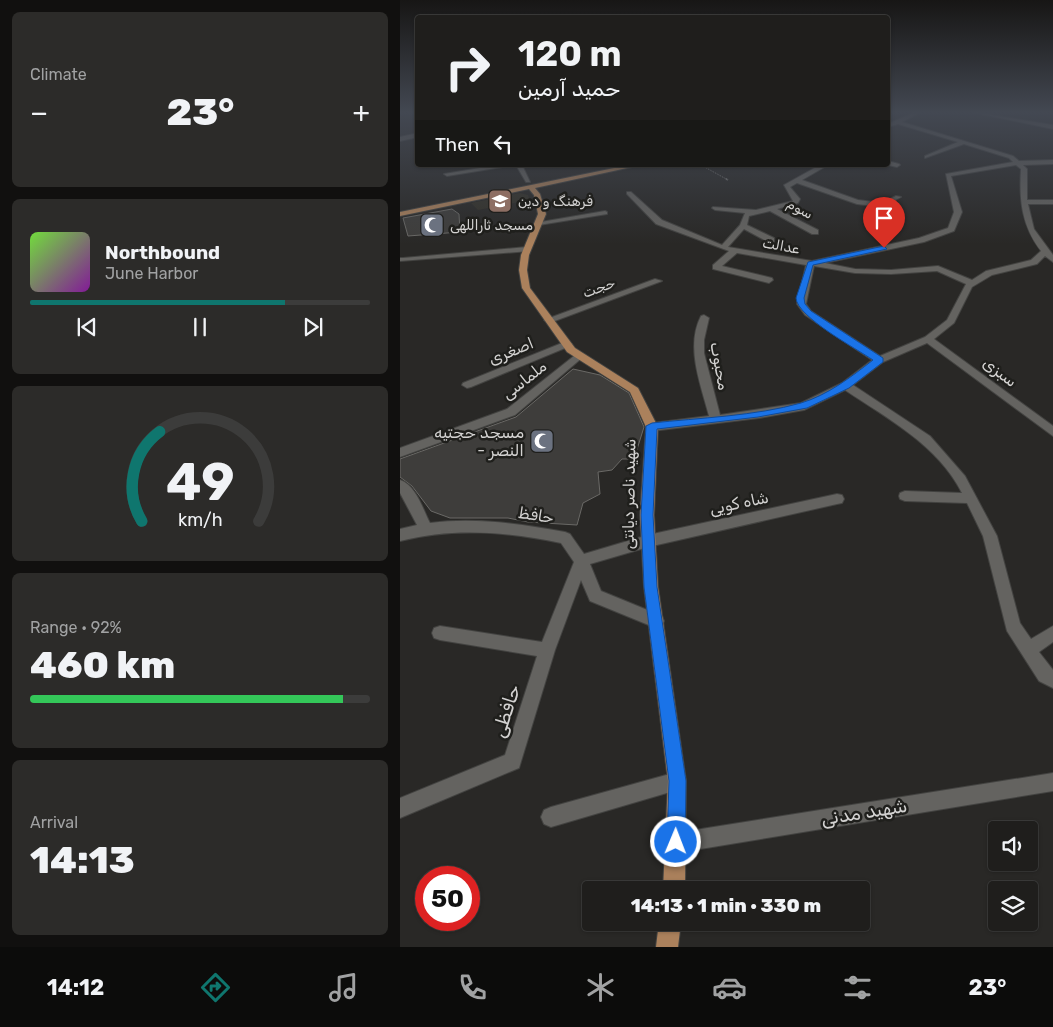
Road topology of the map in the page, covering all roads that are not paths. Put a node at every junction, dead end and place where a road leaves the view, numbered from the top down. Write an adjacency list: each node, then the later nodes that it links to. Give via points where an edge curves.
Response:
1 (1008, 156): 4 (street)
2 (1053, 162): 4 (street)
3 (890, 163): 5 (street)
4 (1018, 163): 16 (street, via 1024,169); 33 (street, via 948,175 957,214 951,229 921,240)
5 (897, 165)
6 (498, 167): 11 (street)
7 (519, 167): 13 (street)
8 (600, 167): 13 (main road)
9 (627, 167): 13 (main road)
10 (821, 167): 12 (street)
11 (447, 174)
12 (796, 180): 15 (street, via 858,202 884,205); 20 (street, via 786,186 796,202)
13 (529, 184): 18 (main road); 23 (main road); 24 (main road, شهید ناصر دیانتی, via 537,194 542,214)
14 (630, 193): 28 (street, عدالت, via 659,222)
15 (898, 197)
16 (1024, 202): 17 (street); 31 (street, via 1032,236)
17 (1053, 202)
18 (400, 208)
19 (715, 208): 21 (street)
20 (772, 209): 21 (street); 26 (street, سوم)
21 (754, 212): 25 (street, via 746,215)
22 (605, 213): 24 (street)
23 (400, 214)
24 (539, 223): 29 (main road, شهید ناصر دیانتی)
25 (743, 226): 27 (street); 28 (street)
26 (815, 232)
27 (771, 240)
28 (723, 248): 30 (street, عدالت)
29 (527, 249): 32 (street); 38 (main road, شهید ناصر دیانتی, via 523,270 526,288)
30 (735, 250): 33 (street, عدالت); 34 (street, via 716,267)
31 (1049, 256): 36 (street, via 989,273)
32 (403, 260)
33 (810, 264): 36 (street, عدالت, via 855,271 938,268); 42 (street, via 801,304 808,313)
34 (769, 280)
35 (658, 281): 38 (street, حجت)
36 (972, 283): 39 (street, via 951,321)
37 (704, 318): 45 (street, محبوب, via 699,353)
38 (549, 320): 40 (main road, شهید ناصر دیانتی)
39 (928, 339): 42 (street); 47 (street, سبزی)
40 (567, 344): 41 (main road, شهید ناصر دیانتی); 43 (street, اصغری)
41 (579, 355): 46 (main road, شهید ناصر دیانتی, via 634,390); 48 (street, ملماسی, via 511,412)
42 (880, 360): 44 (street)
43 (467, 385)
44 (846, 386): 45 (street, via 804,406); 51 (street, via 926,439 962,479)
45 (715, 419): 46 (street)
46 (652, 426): 55 (main road, شهید ناصر دیانتی)
47 (1053, 432)
48 (400, 453)
49 (400, 485): 53 (street, via 408,493)
50 (905, 496): 51 (street)
51 (971, 498): 61 (street, via 990,536 1013,626)
52 (837, 499): 55 (street, شاه کویی)
53 (425, 527): 54 (street, حافظ); 56 (street, حافظ, via 518,528 565,538)
54 (400, 535)
55 (648, 541): 56 (street, شاه کویی); 57 (main road, شهید ناصر دیانتی)
56 (581, 560): 57 (street, حافظ, via 595,596); 60 (street, حافظی)
57 (656, 621): 63 (main road, شهید ناصر دیانتی)
58 (440, 633): 60 (street)
59 (1053, 633): 61 (street)
60 (546, 650): 65 (street, حافظی, via 512,761)
61 (1028, 650): 62 (street, via 1045,675)
62 (1053, 680)
63 (677, 781): 66 (street); 67 (main road, شهید ناصر دیانتی)
64 (1053, 782): 67 (street, شهید مدنی)
65 (400, 808)
66 (552, 816)
67 (676, 842): 68 (main road, شهید ناصر دیانتی)
68 (674, 881)
69 (669, 931): 70 (main road)
70 (667, 947)

